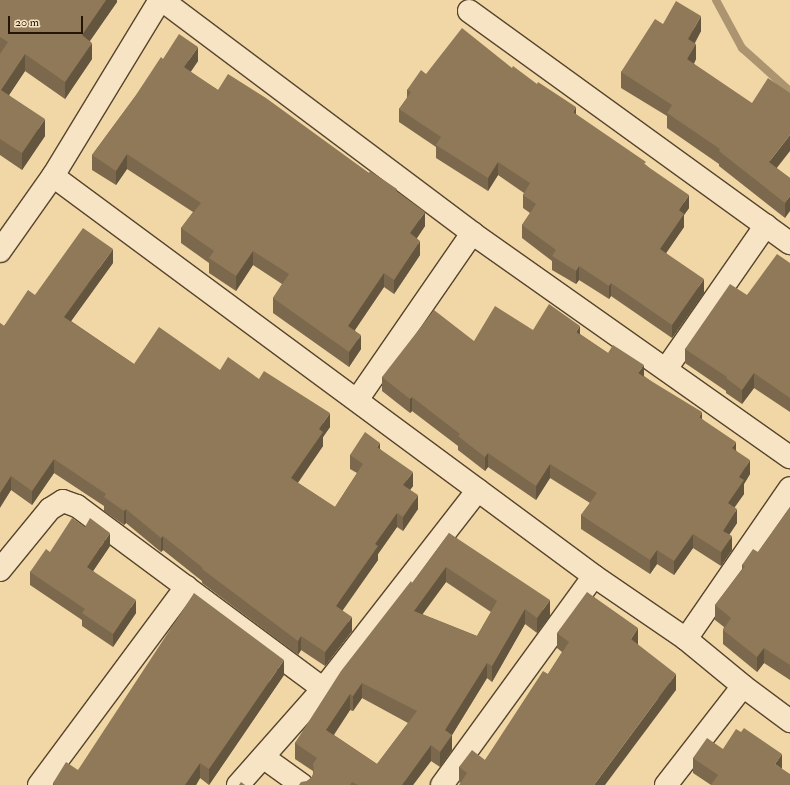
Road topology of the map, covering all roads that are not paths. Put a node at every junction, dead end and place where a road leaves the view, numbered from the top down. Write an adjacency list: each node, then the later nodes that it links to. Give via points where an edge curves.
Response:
1 (161, 0): 3 (street); 5 (street)
2 (469, 11): 4 (street)
3 (53, 176): 7 (street); 9 (street)
4 (766, 225): 6 (street); 8 (street)
5 (472, 232): 8 (street); 9 (street)
6 (790, 243)
7 (2, 245)
8 (666, 369): 10 (street)
9 (357, 400): 12 (street)
10 (790, 457)
11 (790, 488): 16 (street)
12 (478, 490): 14 (street); 18 (street)
13 (0, 570): 15 (street, via 50,509 63,501 77,506)
14 (594, 576): 16 (street); 24 (street)
15 (186, 587): 18 (street); 21 (street)
16 (686, 639): 17 (street)
17 (743, 686): 19 (street); 25 (street)
18 (323, 689): 20 (street)
19 (790, 721)
20 (263, 757): 22 (street); 23 (street)
21 (39, 785)
22 (238, 785)
23 (302, 785)
24 (442, 785)
25 (666, 785)

